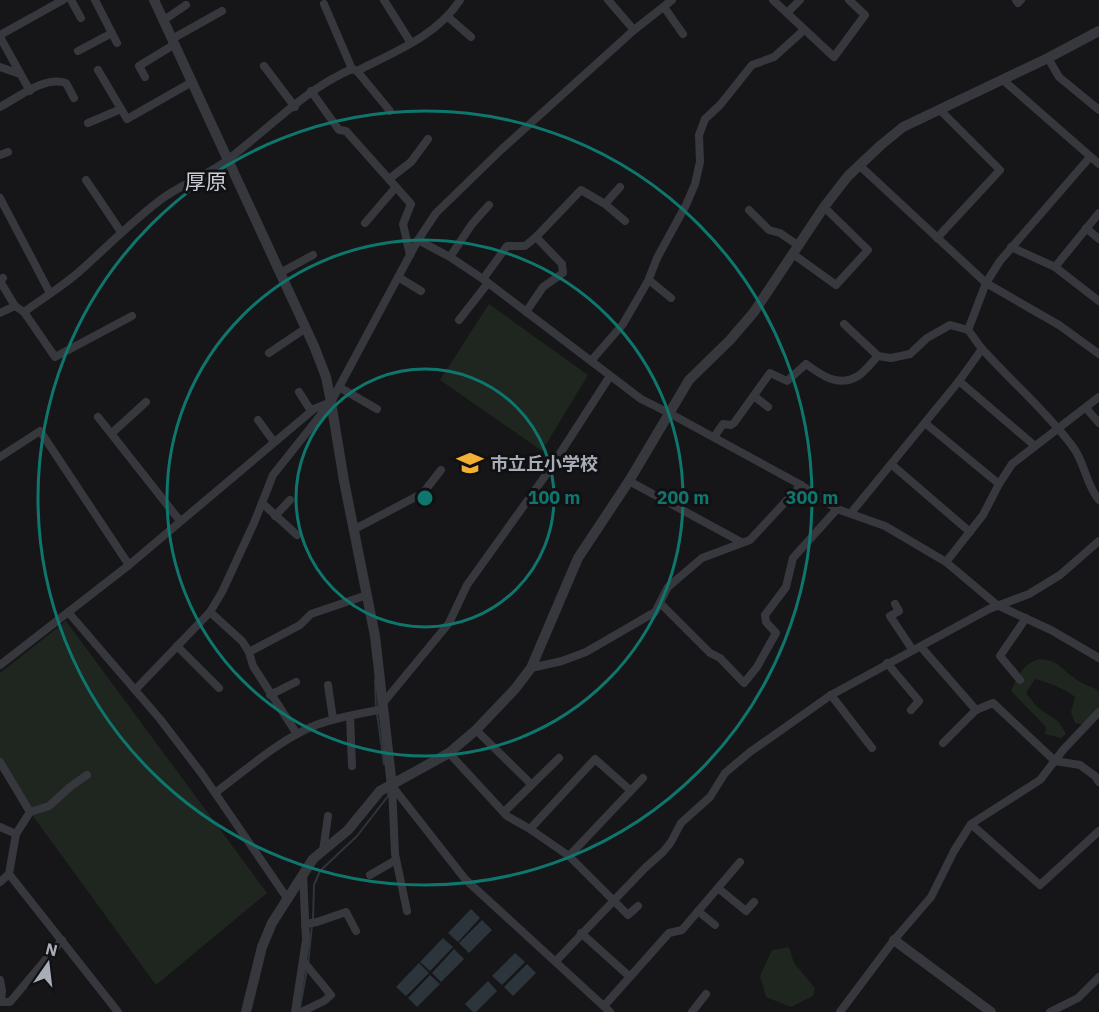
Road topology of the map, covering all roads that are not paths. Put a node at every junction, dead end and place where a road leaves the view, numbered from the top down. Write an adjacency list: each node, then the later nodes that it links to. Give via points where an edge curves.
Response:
1 (63, 0): 27 (street)
2 (71, 0): 20 (street)
3 (95, 0): 25 (street)
4 (154, 0): 21 (street)
5 (384, 0): 31 (street)
6 (608, 0): 22 (street)
7 (672, 0): 16 (street)
8 (773, 0): 18 (street)
9 (800, 0): 18 (street)
10 (849, 0): 23 (street, via 865,15 834,57)
11 (1016, 0): 12 (street)
12 (1021, 0)
13 (455, 2): 19 (street)
14 (324, 4): 37 (street)
15 (186, 5): 21 (street)
16 (664, 7): 22 (street); 26 (street)
17 (222, 11): 29 (street)
18 (787, 14): 23 (street)
19 (448, 17): 28 (street); 31 (street)
20 (81, 18)
21 (164, 20): 29 (street)
22 (634, 30): 74 (street, via 501,148 436,213)
23 (804, 30): 84 (street, via 774,57 752,65 705,120 699,135 700,162 695,184)
24 (1099, 31): 33 (street)
25 (112, 33): 30 (street); 32 (street)
26 (683, 34)
27 (0, 36): 38 (street)
28 (471, 37)
29 (173, 42): 39 (street, via 139,66); 41 (street)
30 (117, 43)
31 (411, 43): 37 (street)
32 (78, 51)
33 (1048, 58): 40 (street); 49 (street, via 1059,77)
34 (264, 66): 46 (street)
35 (0, 67): 38 (street)
36 (98, 70): 47 (street)
37 (354, 70): 43 (street); 50 (street)
38 (20, 74): 42 (street)
39 (145, 77)
40 (1003, 80): 48 (street); 53 (street)
41 (192, 82): 47 (street, via 127,118); 54 (street)
42 (30, 91): 44 (street, via 58,81 66,83); 45 (street)
43 (311, 91): 46 (street); 57 (street, via 339,130 346,131)
44 (74, 98)
45 (0, 107)
46 (295, 107): 54 (street)
47 (121, 109): 51 (street)
48 (939, 110): 56 (street, via 903,127); 72 (street, via 1000,171)
49 (1099, 110)
50 (390, 111)
51 (88, 123)
52 (428, 138): 57 (street, via 411,162)
53 (1090, 157): 55 (street); 75 (street)
54 (227, 161): 70 (street, via 181,185); 81 (street)
55 (1099, 164)
56 (859, 165): 64 (street); 72 (street)
57 (389, 179): 59 (street)
58 (87, 180): 70 (street)
59 (396, 187): 68 (street); 78 (street, via 411,204 403,224)
60 (620, 187): 62 (street)
61 (0, 198): 88 (street)
62 (605, 204): 67 (street); 71 (street, via 581,190)
63 (489, 205): 79 (street)
64 (824, 207): 76 (street); 76 (street, via 868,250 836,285)
65 (749, 210): 76 (street)
66 (1099, 213): 69 (street)
67 (625, 221)
68 (365, 223)
69 (1086, 228): 73 (street); 80 (street)
70 (121, 232): 88 (street)
71 (536, 237): 85 (street, via 525,246 507,246); 93 (street, via 562,264 563,273 543,287)
72 (937, 238): 86 (street)
73 (1099, 239)
74 (418, 240): 78 (street); 79 (street)
75 (1011, 247): 80 (street); 86 (street)
76 (796, 250): 117 (street, via 754,312 689,380)
77 (313, 255): 81 (street)
78 (410, 255): 82 (street)
79 (450, 257): 85 (street)
80 (1055, 267): 90 (street)
81 (280, 273): 98 (street)
82 (398, 277): 87 (street); 107 (street)
83 (3, 278): 91 (street, via 0,281)
84 (649, 280): 89 (street); 104 (street, via 623,324)
85 (485, 281): 93 (street); 96 (street)
86 (986, 283): 99 (street); 102 (street, via 1059,325)
87 (422, 291)
88 (50, 293): 92 (street)
89 (670, 298)
90 (1099, 301)
91 (15, 306): 92 (street); 94 (street)
92 (24, 312): 95 (street, via 55,357)
93 (526, 312): 104 (street)
94 (0, 313)
95 (132, 316)
96 (459, 320)
97 (844, 324): 103 (street)
98 (306, 328): 101 (street); 112 (street, via 326,377)
99 (968, 330): 100 (street); 103 (street, via 950,325 910,354)
100 (982, 349): 106 (street); 122 (street)
101 (269, 353)
102 (1099, 354)
103 (878, 356): 109 (street, via 858,376 841,381 825,378 806,364 787,381 770,373)
104 (591, 361): 105 (street)
105 (610, 376): 117 (street, via 641,399); 168 (street, via 548,472 467,585 449,623)
106 (959, 381): 120 (street); 126 (street)
107 (339, 387): 112 (street); 115 (street)
108 (299, 392): 116 (street)
109 (754, 396): 113 (street); 124 (street, via 734,423 723,424)
110 (1099, 397): 114 (street)
111 (146, 402): 123 (street)
112 (331, 402): 116 (street); 135 (street, via 273,475); 140 (street)
113 (768, 407)
114 (1086, 408): 121 (street); 122 (street)
115 (377, 409)
116 (311, 411): 125 (street)
117 (669, 413): 124 (street); 130 (street)
118 (99, 417): 123 (street)
119 (258, 420): 125 (street)
120 (925, 423): 128 (street); 131 (street)
121 (1099, 423)
122 (1059, 428): 126 (street); 134 (street, via 1078,454 1092,492)
123 (112, 433): 139 (street)
124 (714, 437): 132 (street)
125 (274, 442): 139 (street)
126 (1035, 446): 131 (street, via 1012,464)
127 (0, 457): 146 (street, via 40,431)
128 (891, 464): 137 (street); 141 (street)
129 (441, 470): 140 (street, via 423,494)
130 (629, 481): 144 (street); 160 (street, via 578,558)
131 (999, 484): 141 (street)
132 (801, 485): 136 (street); 144 (street, via 750,540)
133 (290, 500): 138 (street)
134 (1099, 500)
135 (262, 503): 138 (street); 152 (street)
136 (837, 509): 137 (street); 148 (street, via 793,558 786,587 765,615 776,633 744,683)
137 (851, 513): 145 (street, via 885,526)
138 (275, 516): 142 (street)
139 (180, 521): 146 (street)
140 (353, 530): 147 (street)
141 (970, 532): 145 (street)
142 (297, 535)
143 (1099, 541): 150 (street, via 1060,575 1029,594)
144 (741, 542): 148 (street, via 702,558 668,587)
145 (946, 562): 150 (street)
146 (129, 565): 151 (street)
147 (362, 597): 156 (street, via 311,614 300,625); 168 (street, via 375,636)
148 (660, 603): 160 (street, via 655,612 586,652)
149 (895, 604): 155 (street, via 899,611 890,616)
150 (997, 605): 153 (street); 155 (street)
151 (68, 612): 159 (street); 165 (street)
152 (210, 612): 154 (street); 156 (street, via 242,640)
153 (1026, 618): 157 (street); 161 (street, via 1000,656)
154 (177, 646): 164 (street); 165 (street)
155 (917, 648): 158 (street); 170 (street)
156 (249, 652): 166 (street)
157 (1099, 658)
158 (887, 663): 167 (street); 169 (street, via 919,701)
159 (0, 664)
160 (531, 668): 174 (street)
161 (1020, 680)
162 (296, 682): 166 (street)
163 (328, 685): 173 (street)
164 (219, 688)
165 (135, 690): 189 (street)
166 (270, 695): 175 (street)
167 (831, 695): 177 (street); 208 (street, via 725,773 710,796 681,823 663,852)
168 (380, 708): 172 (street); 187 (street)
169 (910, 710)
170 (976, 710): 176 (street); 180 (street, via 993,703)
171 (1099, 712): 180 (street)
172 (350, 716): 173 (street); 182 (street)
173 (333, 719): 175 (street)
174 (476, 730): 178 (street); 186 (street)
175 (297, 734): 189 (street)
176 (943, 743)
177 (872, 748)
178 (449, 753): 187 (street); 191 (street)
179 (559, 758): 186 (street)
180 (1055, 761): 185 (street, via 1080,765); 193 (street, via 1040,780)
181 (0, 762): 190 (street)
182 (352, 766)
183 (87, 775): 190 (street, via 49,807)
184 (643, 778): 188 (street)
185 (1099, 782)
186 (531, 784): 191 (street)
187 (388, 788): 198 (street); 200 (street); 219 (street, via 465,879)
188 (630, 790): 195 (street, via 595,759); 199 (street)
189 (215, 793): 207 (street)
190 (30, 812): 197 (street)
191 (504, 812): 195 (street)
192 (328, 816): 198 (street)
193 (971, 824): 196 (street, via 1040,885); 218 (street, via 930,897)
194 (0, 827): 197 (street)
195 (530, 829): 199 (street)
196 (1099, 831)
197 (16, 834): 203 (street)
198 (323, 851): 202 (street)
199 (569, 856): 208 (street)
200 (396, 861): 204 (street); 211 (street)
201 (740, 862): 206 (street)
202 (303, 873): 207 (street); 213 (street)
203 (9, 874): 205 (street); 217 (street)
204 (370, 875)
205 (0, 882)
206 (718, 888): 209 (street, via 746,911); 212 (street)
207 (287, 898): 228 (street, via 262,947)
208 (613, 901): 210 (street, via 628,915); 216 (street)
209 (754, 902)
210 (638, 906)
211 (407, 911)
212 (698, 911): 214 (street); 221 (street, via 682,930 669,933)
213 (306, 923): 215 (street, via 346,912); 220 (street)
214 (715, 926)
215 (356, 931)
216 (582, 933): 219 (street); 221 (street)
217 (62, 940): 225 (street, via 10,1002); 227 (street)
218 (894, 940): 231 (street); 232 (street)
219 (556, 961): 226 (street)
220 (304, 962): 229 (street); 229 (street, via 331,995)
221 (629, 976): 226 (street)
222 (1099, 976): 233 (street, via 1078,998)
223 (0, 980): 225 (street)
224 (706, 994): 230 (street)
225 (1, 1001)
226 (607, 1009)
227 (118, 1012)
228 (246, 1012)
229 (300, 1012)
230 (692, 1012)
231 (840, 1012)
232 (990, 1012)
233 (1050, 1012)

